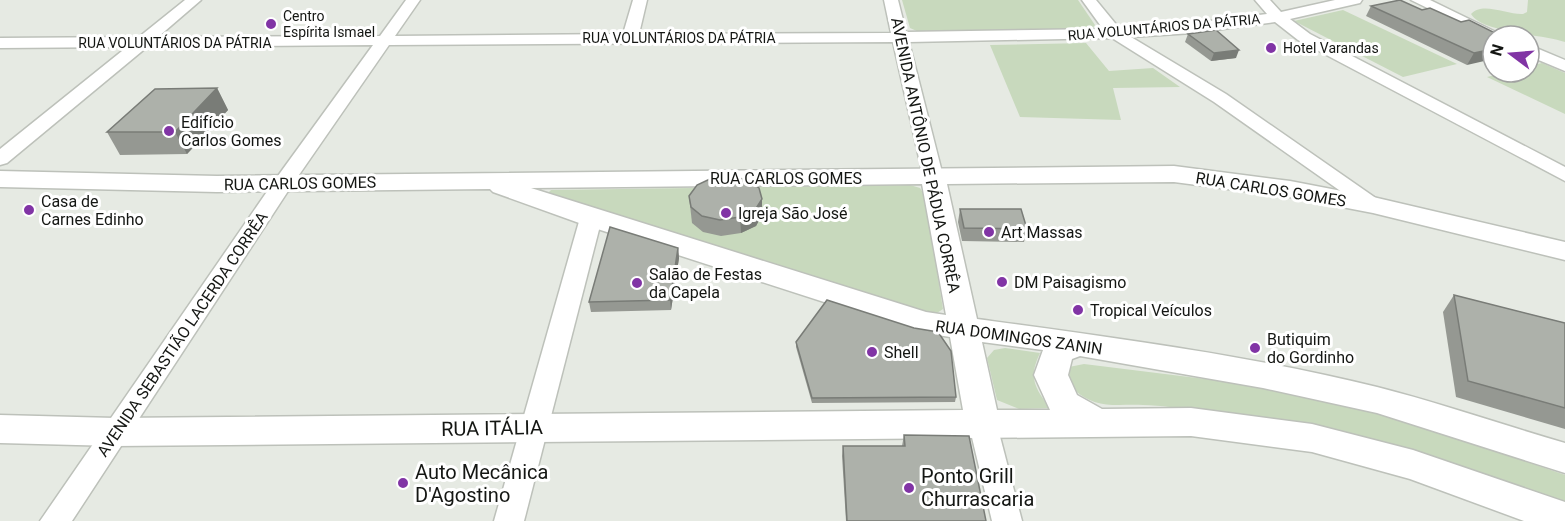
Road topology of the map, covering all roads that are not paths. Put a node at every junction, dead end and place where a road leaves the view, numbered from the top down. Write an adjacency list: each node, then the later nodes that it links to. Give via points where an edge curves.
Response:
1 (194, 0): 16 (street)
2 (413, 0): 14 (street, AVENIDA SEBASTIÃO LACERDA CORRÊA)
3 (640, 0): 12 (street)
4 (891, 0): 13 (street, AVENIDA ANTÔNIO DE PÁDUA CORRÊA)
5 (1089, 0): 11 (street)
6 (1262, 0): 9 (street)
7 (1354, 0): 9 (street, RUA VOLUNTÁRIOS DA PÁTRIA)
8 (1418, 0): 10 (street)
9 (1278, 17): 11 (street, RUA VOLUNTÁRIOS DA PÁTRIA); 20 (street, via 1304,37)
10 (1481, 29)
11 (1116, 34): 13 (street, RUA VOLUNTÁRIOS DA PÁTRIA); 25 (street, via 1220,98)
12 (630, 38): 13 (street, RUA VOLUNTÁRIOS DA PÁTRIA); 14 (street, RUA VOLUNTÁRIOS DA PÁTRIA)
13 (900, 38): 21 (street, AVENIDA ANTÔNIO DE PÁDUA CORRÊA)
14 (382, 42): 16 (street, RUA VOLUNTÁRIOS DA PÁTRIA); 24 (street, AVENIDA SEBASTIÃO LACERDA CORRÊA)
15 (0, 43): 16 (street, RUA VOLUNTÁRIOS DA PÁTRIA)
16 (143, 43): 19 (street)
17 (1541, 55): 18 (street)
18 (1565, 66)
19 (0, 159)
20 (1565, 175)
21 (933, 176): 23 (street, RUA CARLOS GOMES); 25 (street, RUA CARLOS GOMES, via 1174,174 1290,189); 28 (street, AVENIDA ANTÔNIO DE PÁDUA CORRÊA)
22 (0, 179): 24 (street, RUA CARLOS GOMES)
23 (483, 180): 24 (street, RUA CARLOS GOMES); 26 (street, RUA DOMINGOS ZANIN)
24 (282, 184): 34 (street, AVENIDA SEBASTIÃO LACERDA CORRÊA)
25 (1373, 205): 27 (street, RUA CARLOS GOMES)
26 (591, 218): 28 (street, RUA DOMINGOS ZANIN, via 925,323); 32 (street)
27 (1565, 250)
28 (963, 328): 29 (street, RUA DOMINGOS ZANIN); 31 (street, AVENIDA ANTÔNIO DE PÁDUA CORRÊA)
29 (1078, 344): 30 (street, via 1058,352 1051,375 1064,404); 35 (street, RUA DOMINGOS ZANIN, via 1377,400)
30 (1097, 423): 31 (street); 36 (street, via 1191,422 1312,438 1413,465)
31 (983, 425): 32 (street, RUA ITÁLIA); 39 (street, AVENIDA ANTÔNIO DE PÁDUA CORRÊA)
32 (534, 428): 34 (street, RUA ITÁLIA); 38 (street)
33 (0, 429): 34 (street, RUA ITÁLIA)
34 (115, 432): 37 (street, AVENIDA SEBASTIÃO LACERDA CORRÊA)
35 (1565, 458)
36 (1560, 519)
37 (55, 521)
38 (509, 521)
39 (1007, 521)

